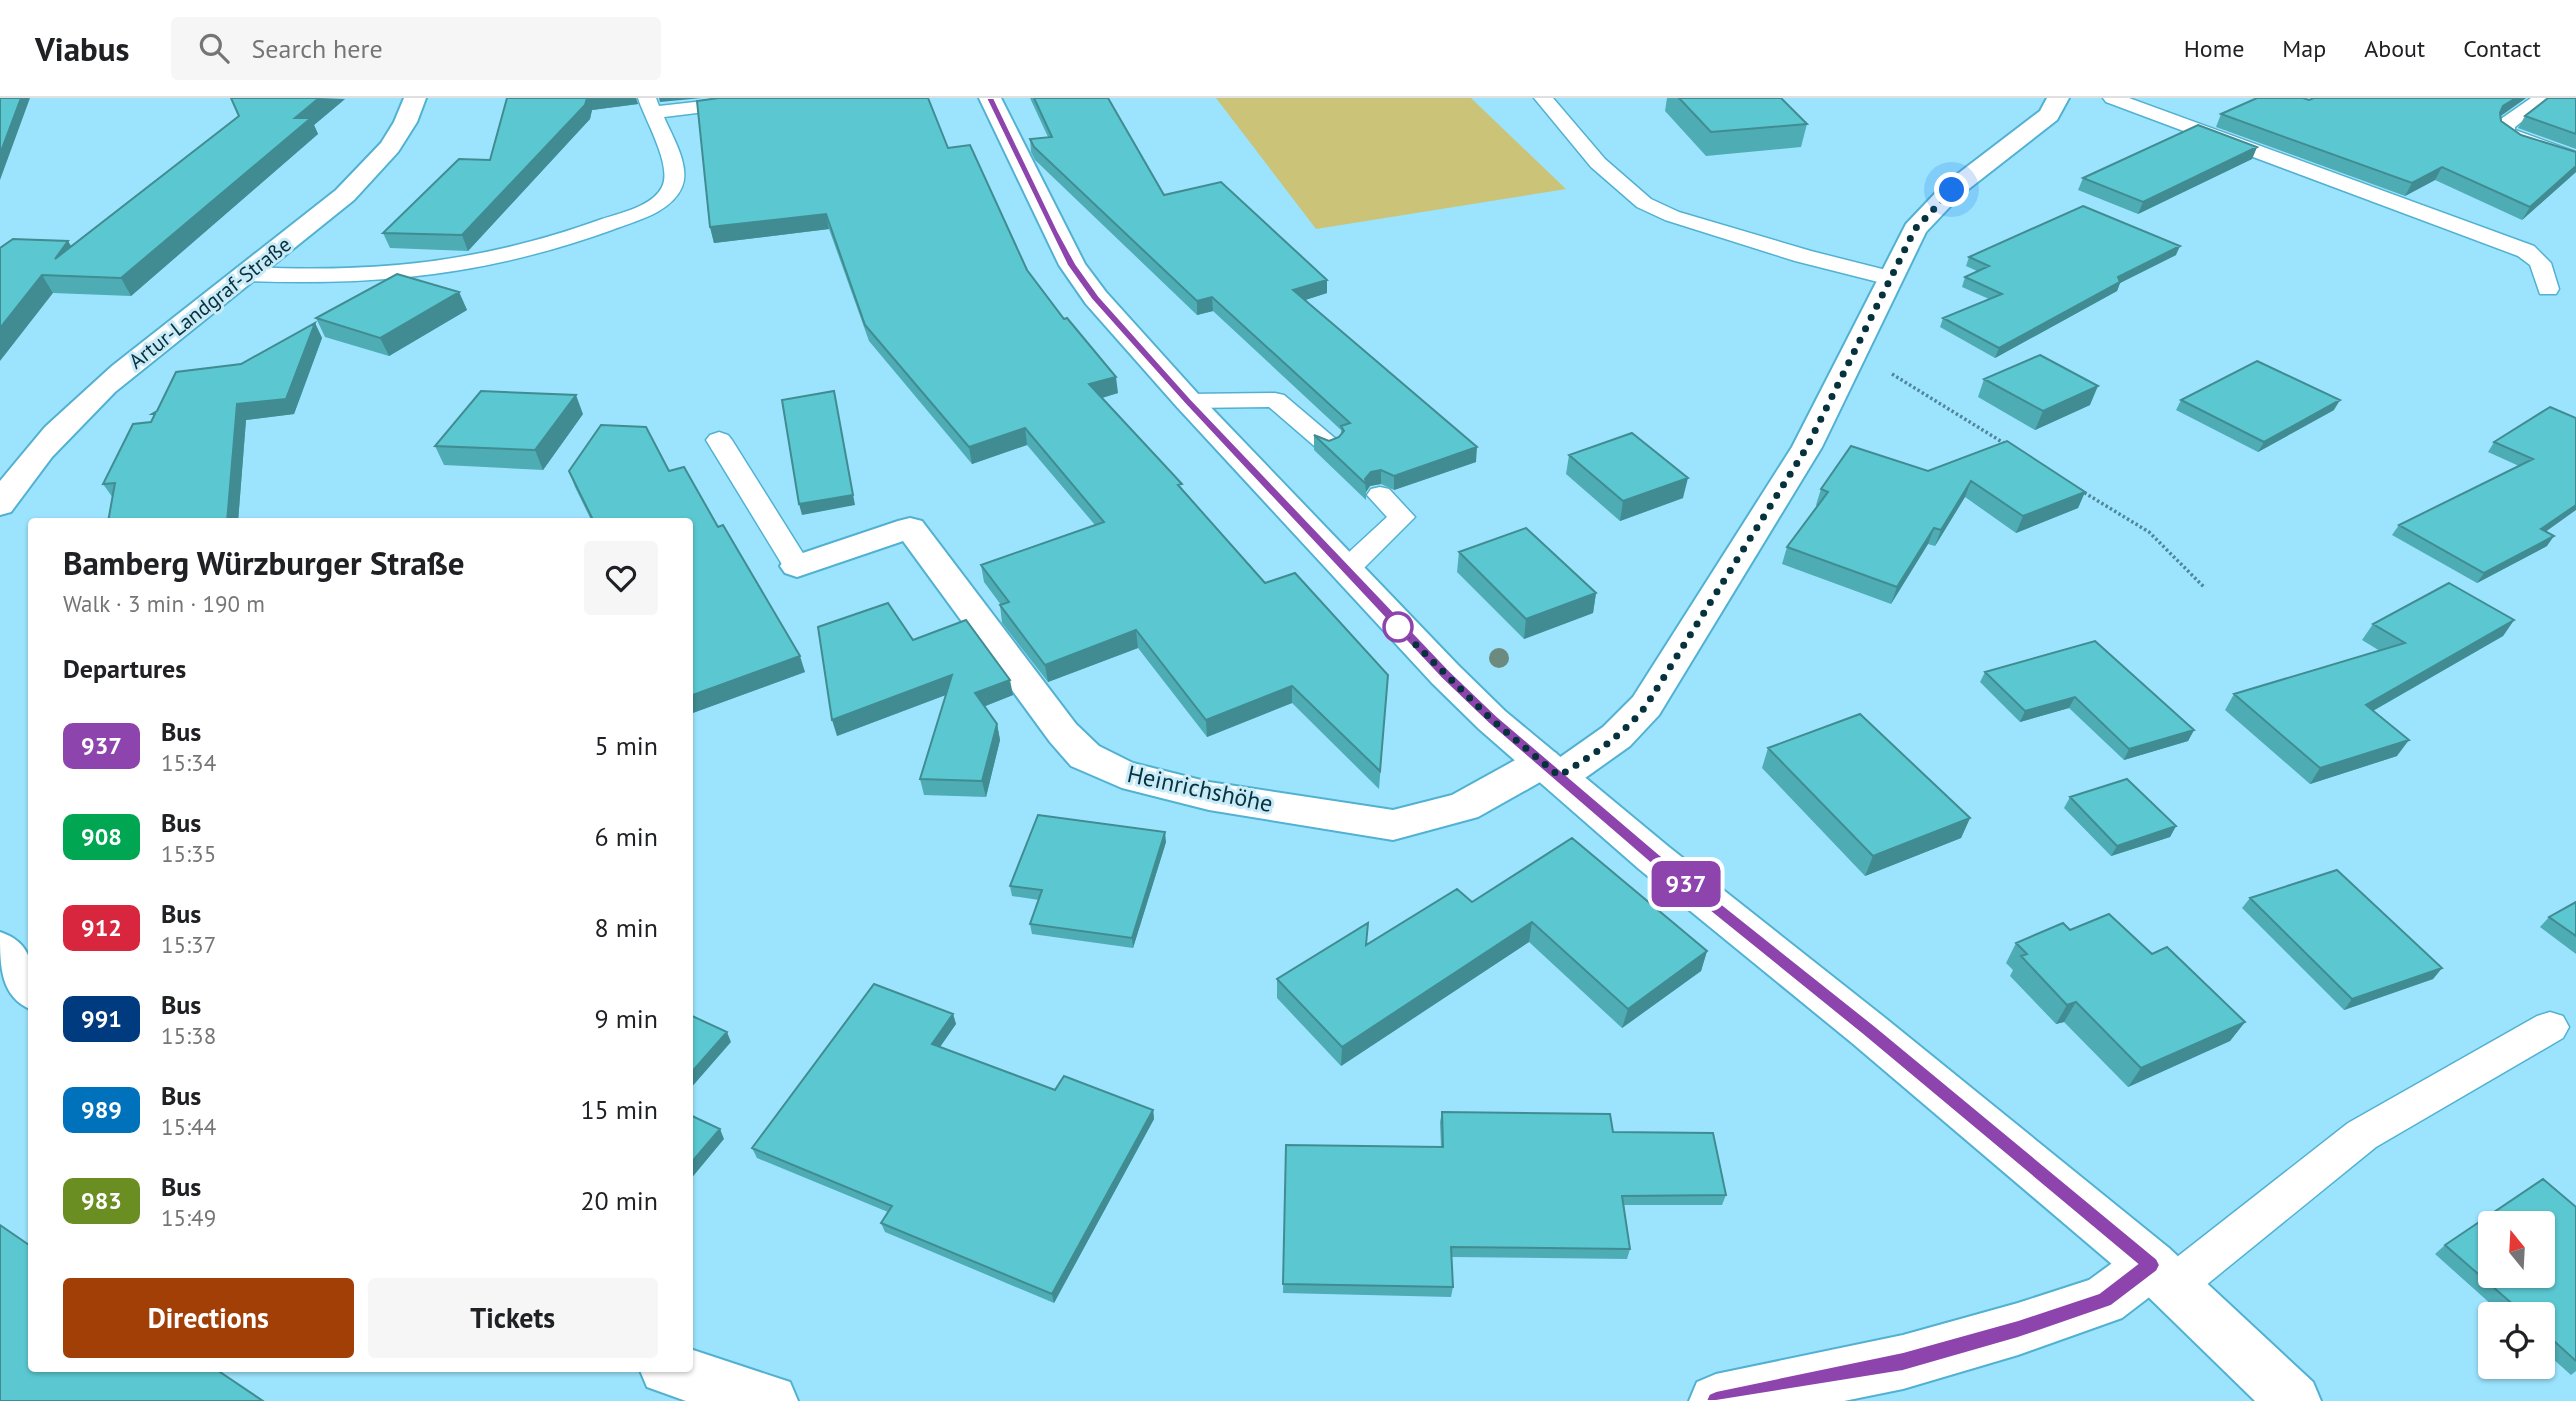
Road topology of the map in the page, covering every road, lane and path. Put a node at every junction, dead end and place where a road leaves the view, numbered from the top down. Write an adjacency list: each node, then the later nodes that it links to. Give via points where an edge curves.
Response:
1 (415, 98): 10 (street, Artur-Landgraf-Straße, via 394,139 351,189)
2 (778, 98): 8 (lane)
3 (990, 98): 14 (street, via 1072,265)
4 (1543, 98): 11 (lane, via 1598,163 1644,203 1737,236)
5 (2058, 98): 11 (street, via 2049,115 2020,141 1927,214)
6 (2112, 98): 12 (lane, via 2526,251 2540,263)
7 (2543, 98): 9 (lane, via 2505,125 2506,133)
8 (649, 106): 10 (lane, via 676,169 672,188 654,206 526,253 462,267 363,277)
9 (2576, 158)
10 (247, 274): 20 (street, Artur-Landgraf-Straße, via 93,397 40,450)
11 (1890, 278): 13 (street)
12 (2548, 289)
13 (1856, 352): 17 (path); 24 (street, via 1807,447 1646,706 1605,748)
14 (1188, 401): 16 (lane, via 1275,400); 22 (street)
15 (719, 440): 21 (lane)
16 (1328, 445)
17 (2008, 446)
18 (2079, 489): 23 (path, via 2149,532)
19 (1380, 495): 22 (lane, via 1402,517)
20 (0, 505)
21 (797, 566): 24 (street, Heinrichshöhe, via 910,528 1063,733 1084,756 1122,774 1209,796 1393,825 1464,807)
22 (1346, 570): 24 (street, via 1445,674)
23 (2204, 587)
24 (1550, 769): 28 (street)
25 (0, 949): 26 (street)
26 (28, 987)
27 (2550, 1027): 28 (lane, via 2362,1135)
28 (2162, 1275): 31 (street, via 2018,1329 1903,1362); 32 (street)
29 (679, 1372): 30 (street)
30 (771, 1401)
31 (1716, 1401)
32 (2294, 1401)

